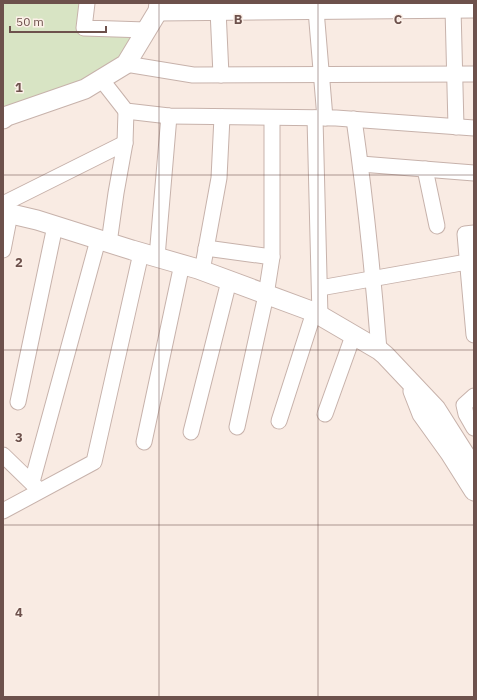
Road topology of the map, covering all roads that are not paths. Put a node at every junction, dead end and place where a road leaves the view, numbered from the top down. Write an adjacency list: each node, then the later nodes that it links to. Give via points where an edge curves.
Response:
1 (87, 3): 10 (street, via 84,28)
2 (352, 6): 3 (street); 6 (street)
3 (403, 6): 7 (street)
4 (159, 7): 9 (street); 10 (street)
5 (265, 7): 6 (street); 9 (street)
6 (311, 7): 15 (street)
7 (453, 8): 8 (street); 12 (street)
8 (474, 8)
9 (218, 10): 14 (street)
10 (146, 30): 11 (street)
11 (126, 64): 14 (street, via 193,75); 16 (street)
12 (455, 74): 13 (street); 15 (street); 24 (street)
13 (474, 74)
14 (221, 75): 15 (street)
15 (322, 75): 21 (street)
16 (101, 79): 17 (street); 22 (street, via 85,89)
17 (126, 111): 18 (street); 26 (street)
18 (170, 116): 19 (street); 37 (street)
19 (222, 117): 20 (street); 35 (street, via 219,178)
20 (272, 118): 21 (street); 38 (street)
21 (320, 118): 23 (street); 44 (street)
22 (3, 119)
23 (354, 120): 24 (street); 27 (street)
24 (456, 127): 25 (street)
25 (474, 128)
26 (125, 142): 30 (street); 34 (street)
27 (361, 164): 28 (street); 42 (street)
28 (425, 169): 29 (street); 32 (street)
29 (474, 173)
30 (5, 210): 31 (street); 36 (street)
31 (55, 226): 34 (street); 52 (street)
32 (437, 226)
33 (474, 233): 39 (street, via 465,234)
34 (104, 241): 37 (street); 61 (street)
35 (206, 248): 38 (street); 41 (street)
36 (3, 250)
37 (149, 255): 40 (street); 61 (street, via 94,462)
38 (272, 257): 45 (street)
39 (467, 262): 42 (street); 47 (street)
40 (182, 264): 41 (street); 58 (street)
41 (202, 271): 43 (street)
42 (373, 279): 44 (street); 49 (street)
43 (229, 280): 45 (street); 57 (street)
44 (320, 288): 46 (street)
45 (266, 295): 46 (street); 55 (street)
46 (317, 314): 48 (street); 54 (street)
47 (474, 335)
48 (353, 336): 49 (street); 53 (street)
49 (379, 350): 50 (street)
50 (410, 382): 60 (street, via 436,409); 62 (street, via 422,414)
51 (474, 396): 56 (street, via 464,405)
52 (18, 402)
53 (325, 414)
54 (279, 421)
55 (237, 427)
56 (474, 428)
57 (191, 432)
58 (144, 442)
59 (3, 455): 61 (street)
60 (474, 469)
61 (36, 487): 63 (street)
62 (474, 491)
63 (3, 511)

